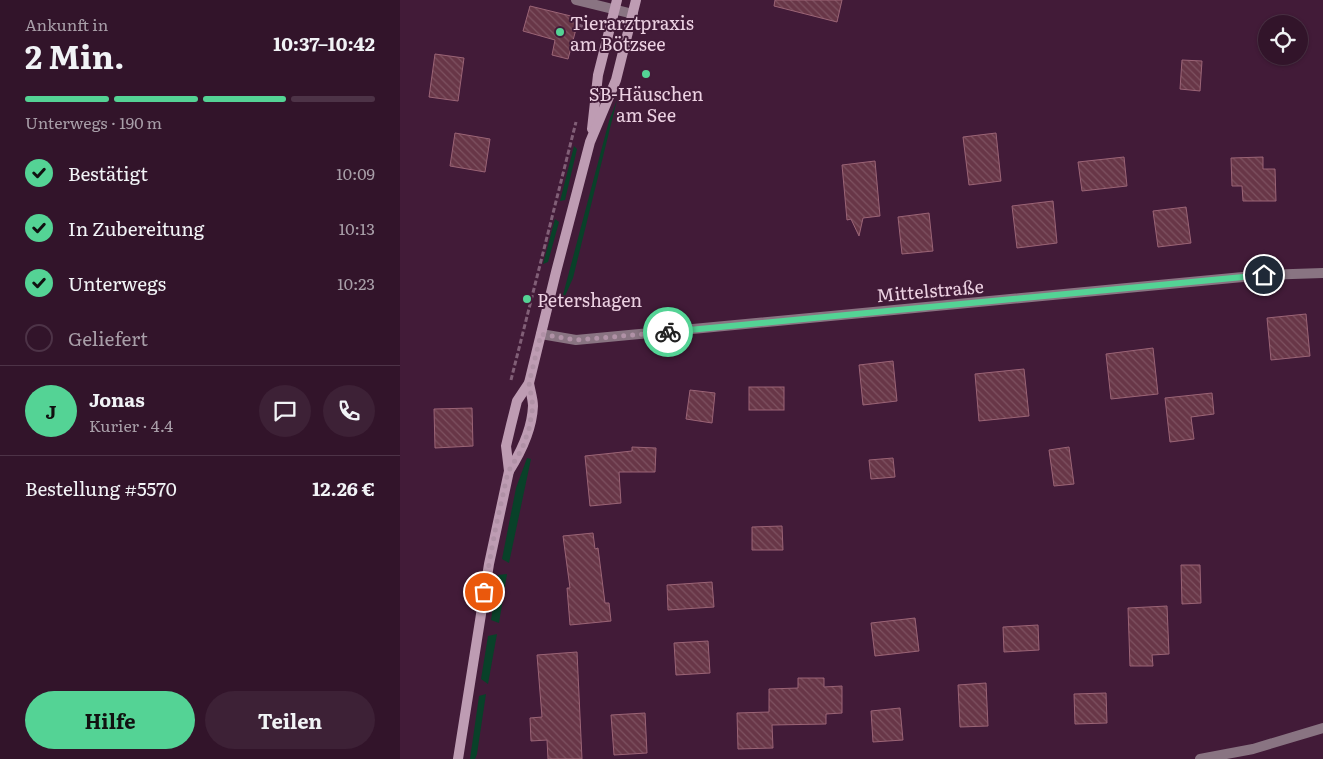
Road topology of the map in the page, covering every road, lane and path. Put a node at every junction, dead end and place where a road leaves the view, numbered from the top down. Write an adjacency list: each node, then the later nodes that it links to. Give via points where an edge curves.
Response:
1 (576, 0): 3 (street)
2 (636, 0): 4 (main road)
3 (616, 5): 4 (street); 7 (main road, via 598,75)
4 (633, 14): 7 (main road, via 616,80)
5 (578, 25): 6 (path)
6 (598, 31)
7 (590, 142): 9 (main road)
8 (1323, 273): 9 (street, Mittelstraße, via 1264,275 576,340)
9 (541, 334): 10 (main road)
10 (529, 383): 11 (main road, via 517,401 506,446); 11 (main road, via 533,406 529,429)
11 (508, 472): 13 (main road, via 491,555)
12 (1323, 728): 14 (street)
13 (458, 759)
14 (1200, 759)

